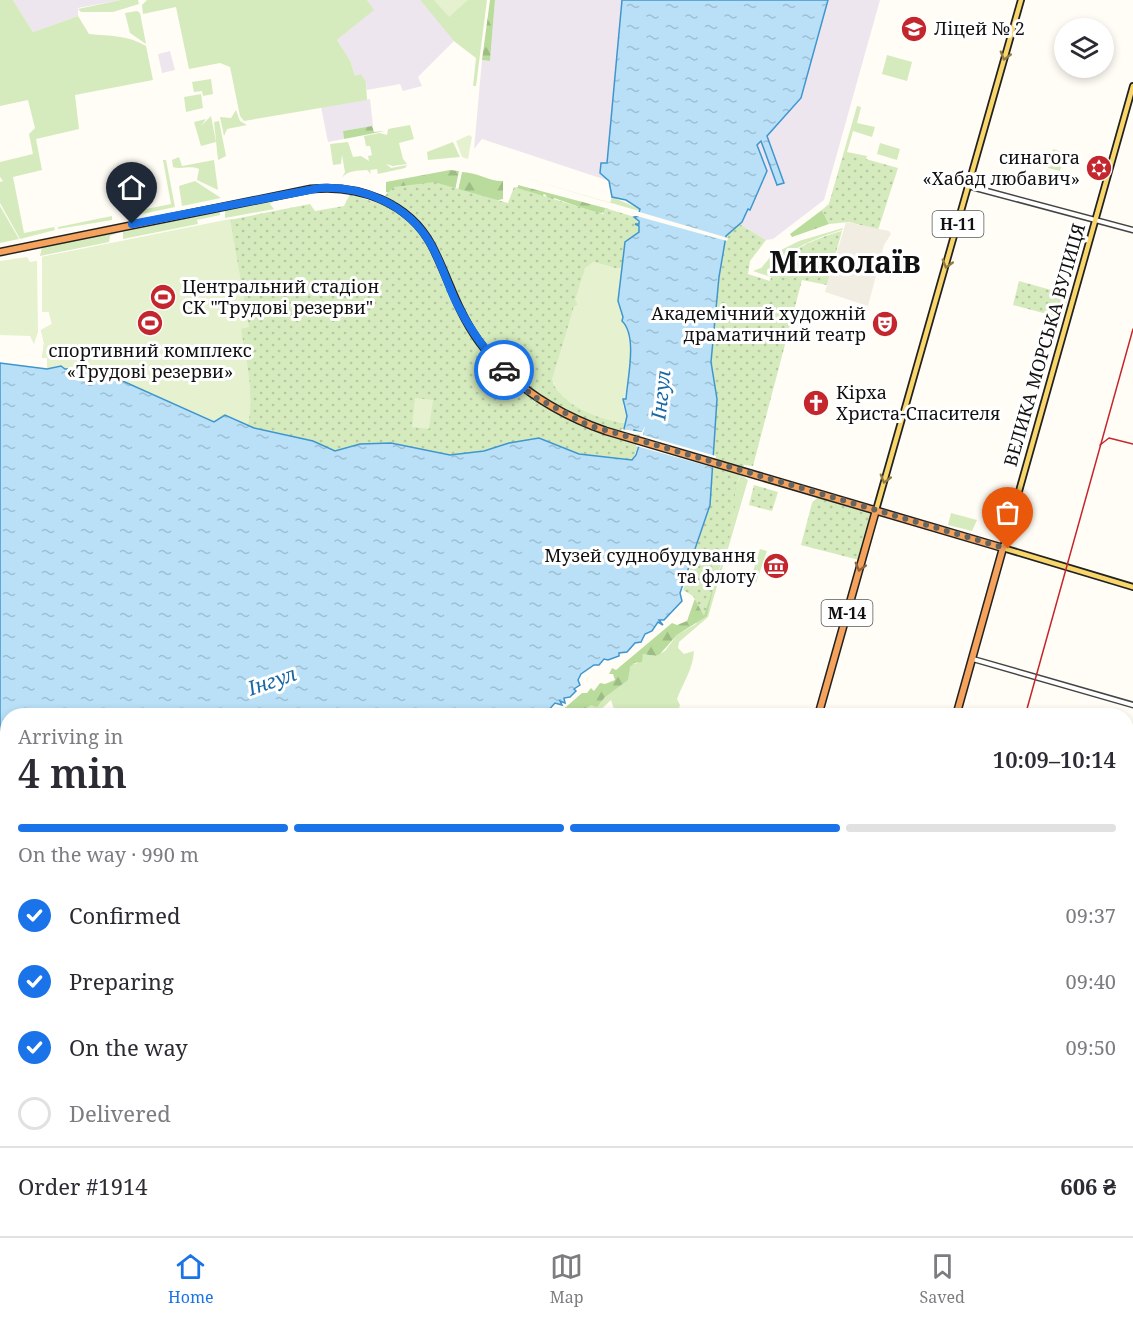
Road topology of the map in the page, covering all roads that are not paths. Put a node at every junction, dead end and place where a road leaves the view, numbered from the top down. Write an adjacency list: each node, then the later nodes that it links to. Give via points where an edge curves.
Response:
1 (1021, 0): 3 (main road, Н-11, one-way to 3)
2 (1133, 86): 4 (main road, ВЕЛИКА МОРСЬКА ВУЛИЦЯ)
3 (968, 186): 4 (street); 7 (main road, Н-11, one-way to 7)
4 (1095, 220): 5 (street); 8 (main road, ВЕЛИКА МОРСЬКА ВУЛИЦЯ)
5 (1133, 230)
6 (0, 252): 7 (highway, via 311,189 345,189 371,195 399,209 423,232 477,339 527,391 558,411 588,425)
7 (876, 510): 8 (highway); 12 (highway, М-14, one-way to 12)
8 (1003, 548): 9 (main road); 10 (highway, ВЕЛИКА МОРСЬКА ВУЛИЦЯ)
9 (1133, 587)
10 (972, 659): 11 (street); 13 (highway, ВЕЛИКА МОРСЬКА ВУЛИЦЯ)
11 (1133, 705)
12 (820, 708)
13 (958, 708)

